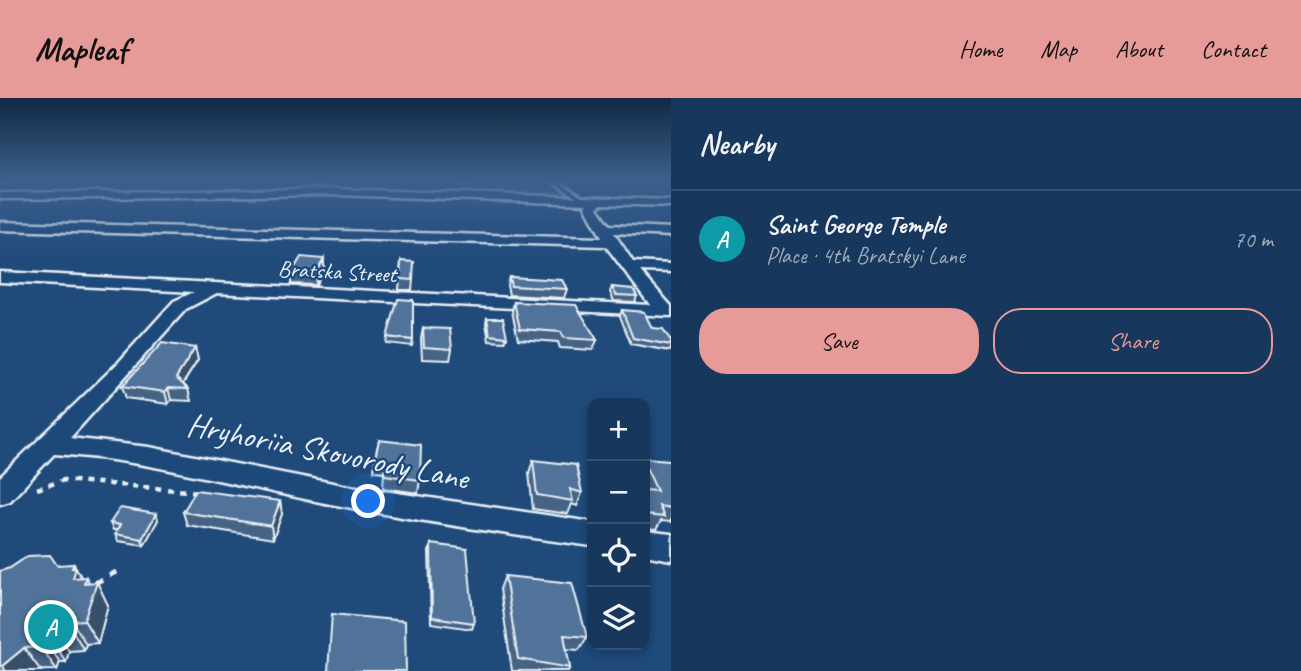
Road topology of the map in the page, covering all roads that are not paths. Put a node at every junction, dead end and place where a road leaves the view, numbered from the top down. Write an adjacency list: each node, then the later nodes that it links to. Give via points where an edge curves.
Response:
1 (17, 207): 3 (street)
2 (591, 207): 6 (street)
3 (10, 210)
4 (0, 226): 6 (street)
5 (671, 232): 6 (street)
6 (608, 235): 7 (street)
7 (629, 266): 8 (street); 11 (street)
8 (671, 268)
9 (0, 277): 10 (street)
10 (175, 295): 11 (street, Bratska Street, via 214,288); 12 (street, via 125,367)
11 (667, 311)
12 (50, 445): 13 (street); 14 (street, Hryhoriia Skovorody Lane, via 160,456 306,489)
13 (11, 485)
14 (587, 533)
15 (650, 543): 16 (street)
16 (671, 547)

